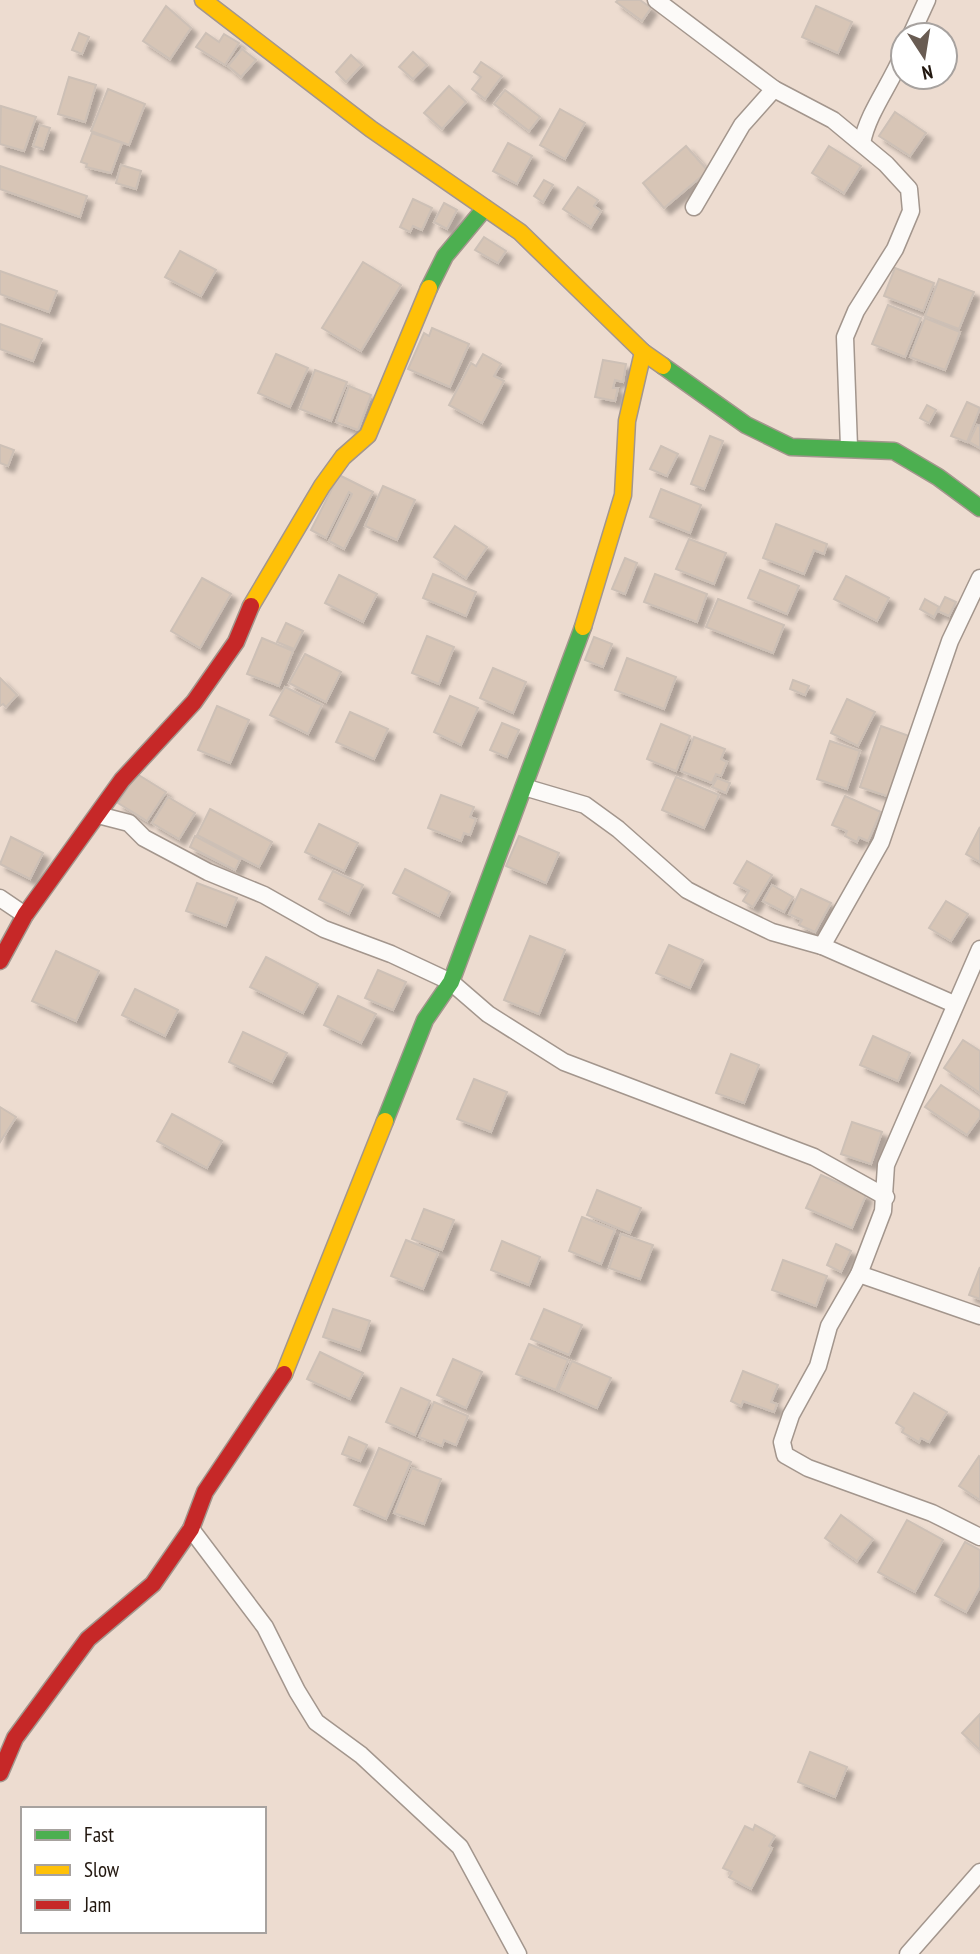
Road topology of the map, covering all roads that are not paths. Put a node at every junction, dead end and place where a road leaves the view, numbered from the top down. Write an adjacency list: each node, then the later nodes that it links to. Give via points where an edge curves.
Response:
1 (203, 0): 9 (street, via 371,129)
2 (656, 0): 6 (street)
3 (927, 0): 4 (street)
4 (917, 21)
5 (889, 87): 7 (street)
6 (775, 89): 7 (street, via 833,120); 8 (street, via 742,125)
7 (862, 143): 11 (street, via 909,189 911,211 845,337)
8 (694, 207)
9 (485, 208): 10 (street, via 520,232); 15 (street, via 445,256 433,279 368,435 343,457 322,485 254,598 236,642 194,702 152,745)
10 (643, 352): 11 (street, via 746,425 791,447); 14 (street, via 627,421 623,495 572,662)
11 (849, 447): 12 (street, via 894,451)
12 (980, 508)
13 (980, 578): 18 (street, via 950,640 881,842)
14 (524, 787): 18 (street, via 585,805 687,890 772,932); 22 (street)
15 (97, 815): 17 (street); 22 (street, via 129,823 144,838 208,872 264,895 324,929)
16 (0, 898): 17 (street)
17 (25, 915): 20 (street)
18 (822, 946): 23 (street)
19 (980, 949): 21 (street)
20 (0, 961)
21 (974, 981): 23 (street)
22 (451, 982): 24 (street, via 488,1014 564,1062 814,1157); 27 (street, via 425,1020 288,1368 205,1492)
23 (954, 1004): 24 (street, via 886,1165)
24 (886, 1197): 25 (street)
25 (859, 1274): 26 (street); 28 (street, via 830,1326 817,1366 791,1415 782,1442 785,1455 833,1478 932,1513)
26 (980, 1316)
27 (191, 1529): 29 (street, via 153,1584 88,1639); 32 (street, via 265,1627 316,1721 361,1755 460,1847)
28 (980, 1537)
29 (8, 1736): 30 (street)
30 (0, 1773)
31 (980, 1872): 33 (street)
32 (519, 1954)
33 (908, 1954)

